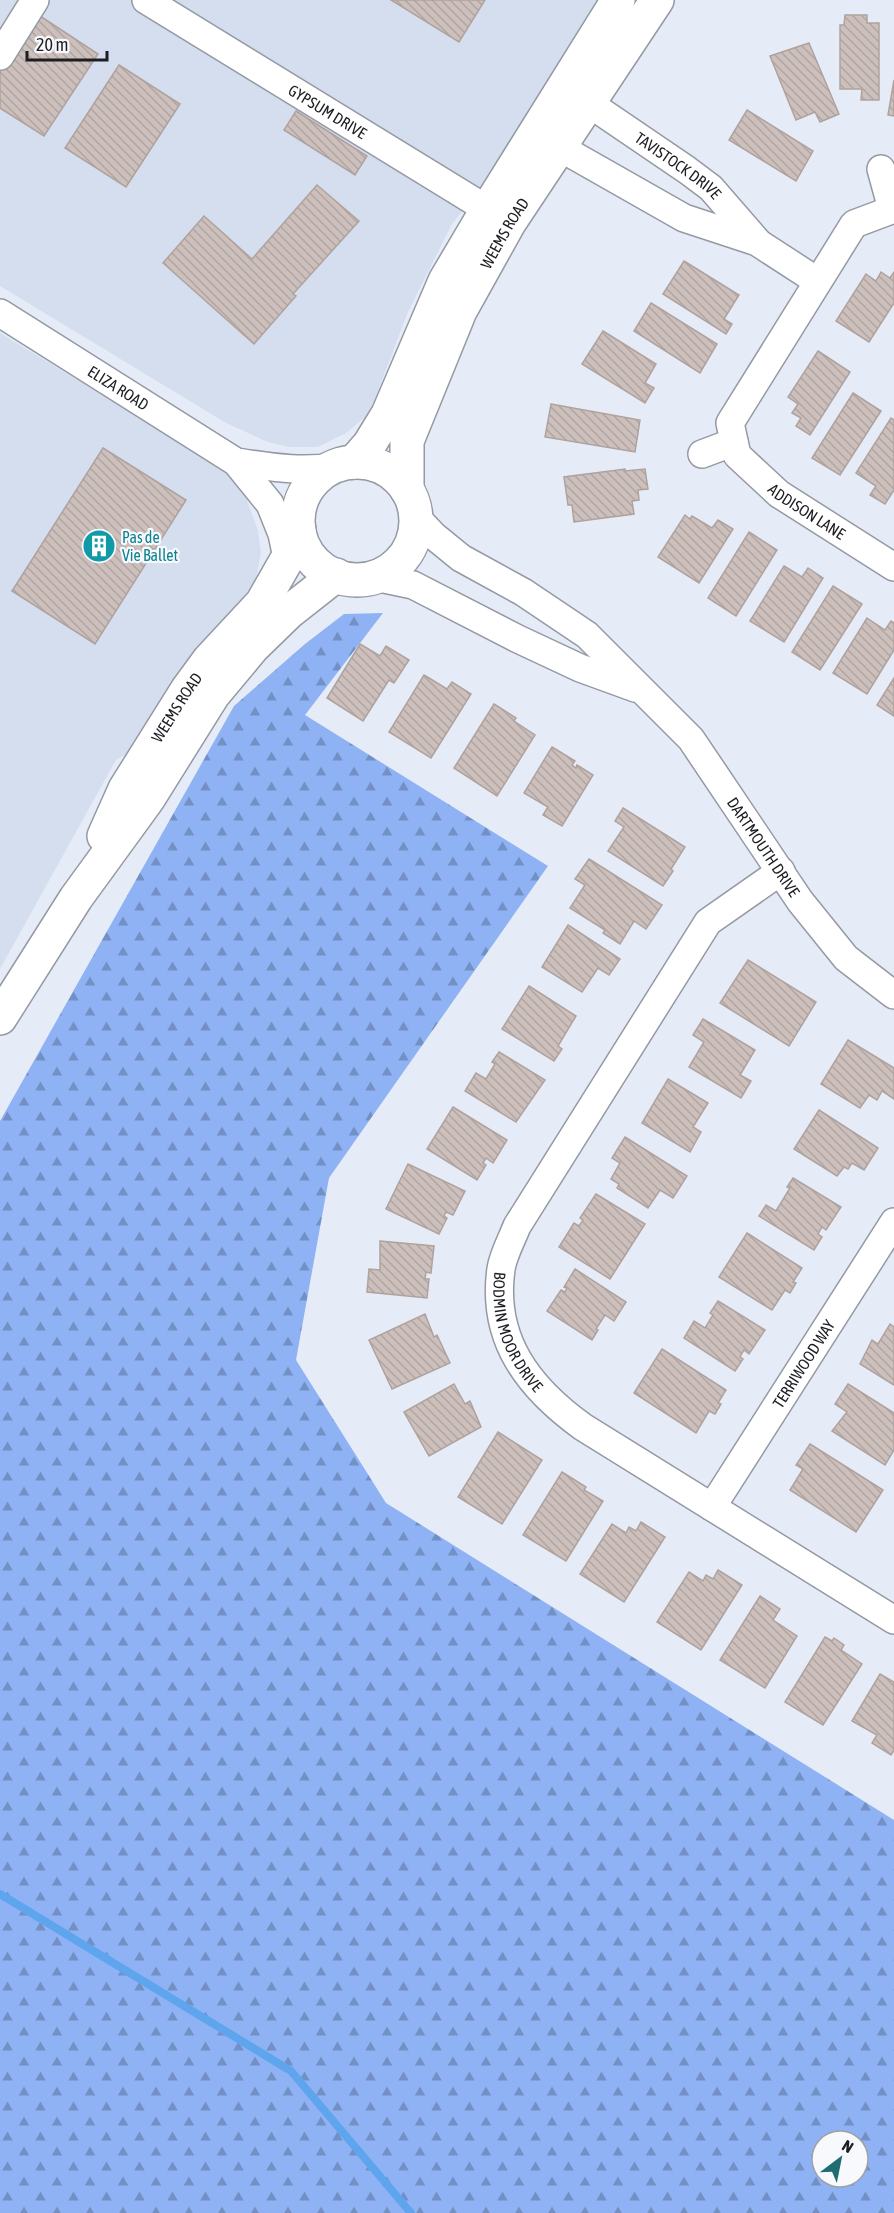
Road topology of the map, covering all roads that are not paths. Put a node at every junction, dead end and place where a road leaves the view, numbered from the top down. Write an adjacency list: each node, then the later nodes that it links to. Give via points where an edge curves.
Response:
1 (35, 0): 5 (street)
2 (146, 0): 10 (street, GYPSUM DRIVE)
3 (618, 0): 10 (street, WEEMS ROAD)
4 (657, 0): 6 (street, WEEMS ROAD)
5 (0, 56)
6 (587, 102): 7 (street, WEEMS ROAD); 11 (street, TAVISTOCK DRIVE, via 711,188)
7 (559, 147): 10 (street, WEEMS ROAD); 11 (street, TAVISTOCK DRIVE, via 684,218)
8 (881, 169): 9 (street)
9 (893, 209): 12 (street, via 854,224)
10 (498, 216): 17 (street, WEEMS ROAD, via 445,281 388,414 369,445); 18 (street, WEEMS ROAD, via 407,441)
11 (757, 242): 12 (street, TAVISTOCK DRIVE)
12 (817, 280): 14 (street, via 730,423)
13 (0, 313): 16 (street, ELIZA ROAD)
14 (734, 442): 15 (street); 20 (street, ADDISON LANE, via 736,455 779,494)
15 (702, 454)
16 (236, 462): 17 (street, ELIZA ROAD, via 308,471); 19 (street, ELIZA ROAD, via 270,504 282,534)
17 (344, 464): 18 (street, via 371,463 388,470 402,483); 19 (street, via 318,476 306,491)
18 (412, 504): 22 (street, via 415,536 407,553 393,568); 23 (street, DARTMOUTH DRIVE, via 434,536 461,558 523,592 587,635)
19 (293, 544): 21 (street, via 306,549 318,565); 25 (street, WEEMS ROAD, via 262,603 209,660 124,789)
20 (894, 567)
21 (336, 575): 22 (street, via 356,580); 25 (street, WEEMS ROAD, via 267,633 213,695 148,799)
22 (375, 577): 23 (street, DARTMOUTH DRIVE, via 413,585 580,668)
23 (642, 691): 24 (street, DARTMOUTH DRIVE, via 691,739)
24 (781, 871): 26 (street, DARTMOUTH DRIVE, via 846,958); 29 (street, BODMIN MOOR DRIVE, via 708,922 517,1226 501,1267 499,1306 508,1344 556,1407 583,1428)
25 (76, 898): 27 (street, WEEMS ROAD)
26 (894, 994)
27 (0, 1018)
28 (894, 1222): 29 (street, TERRIWOOD WAY)
29 (712, 1507): 30 (street, BODMIN MOOR DRIVE)
30 (894, 1620)

